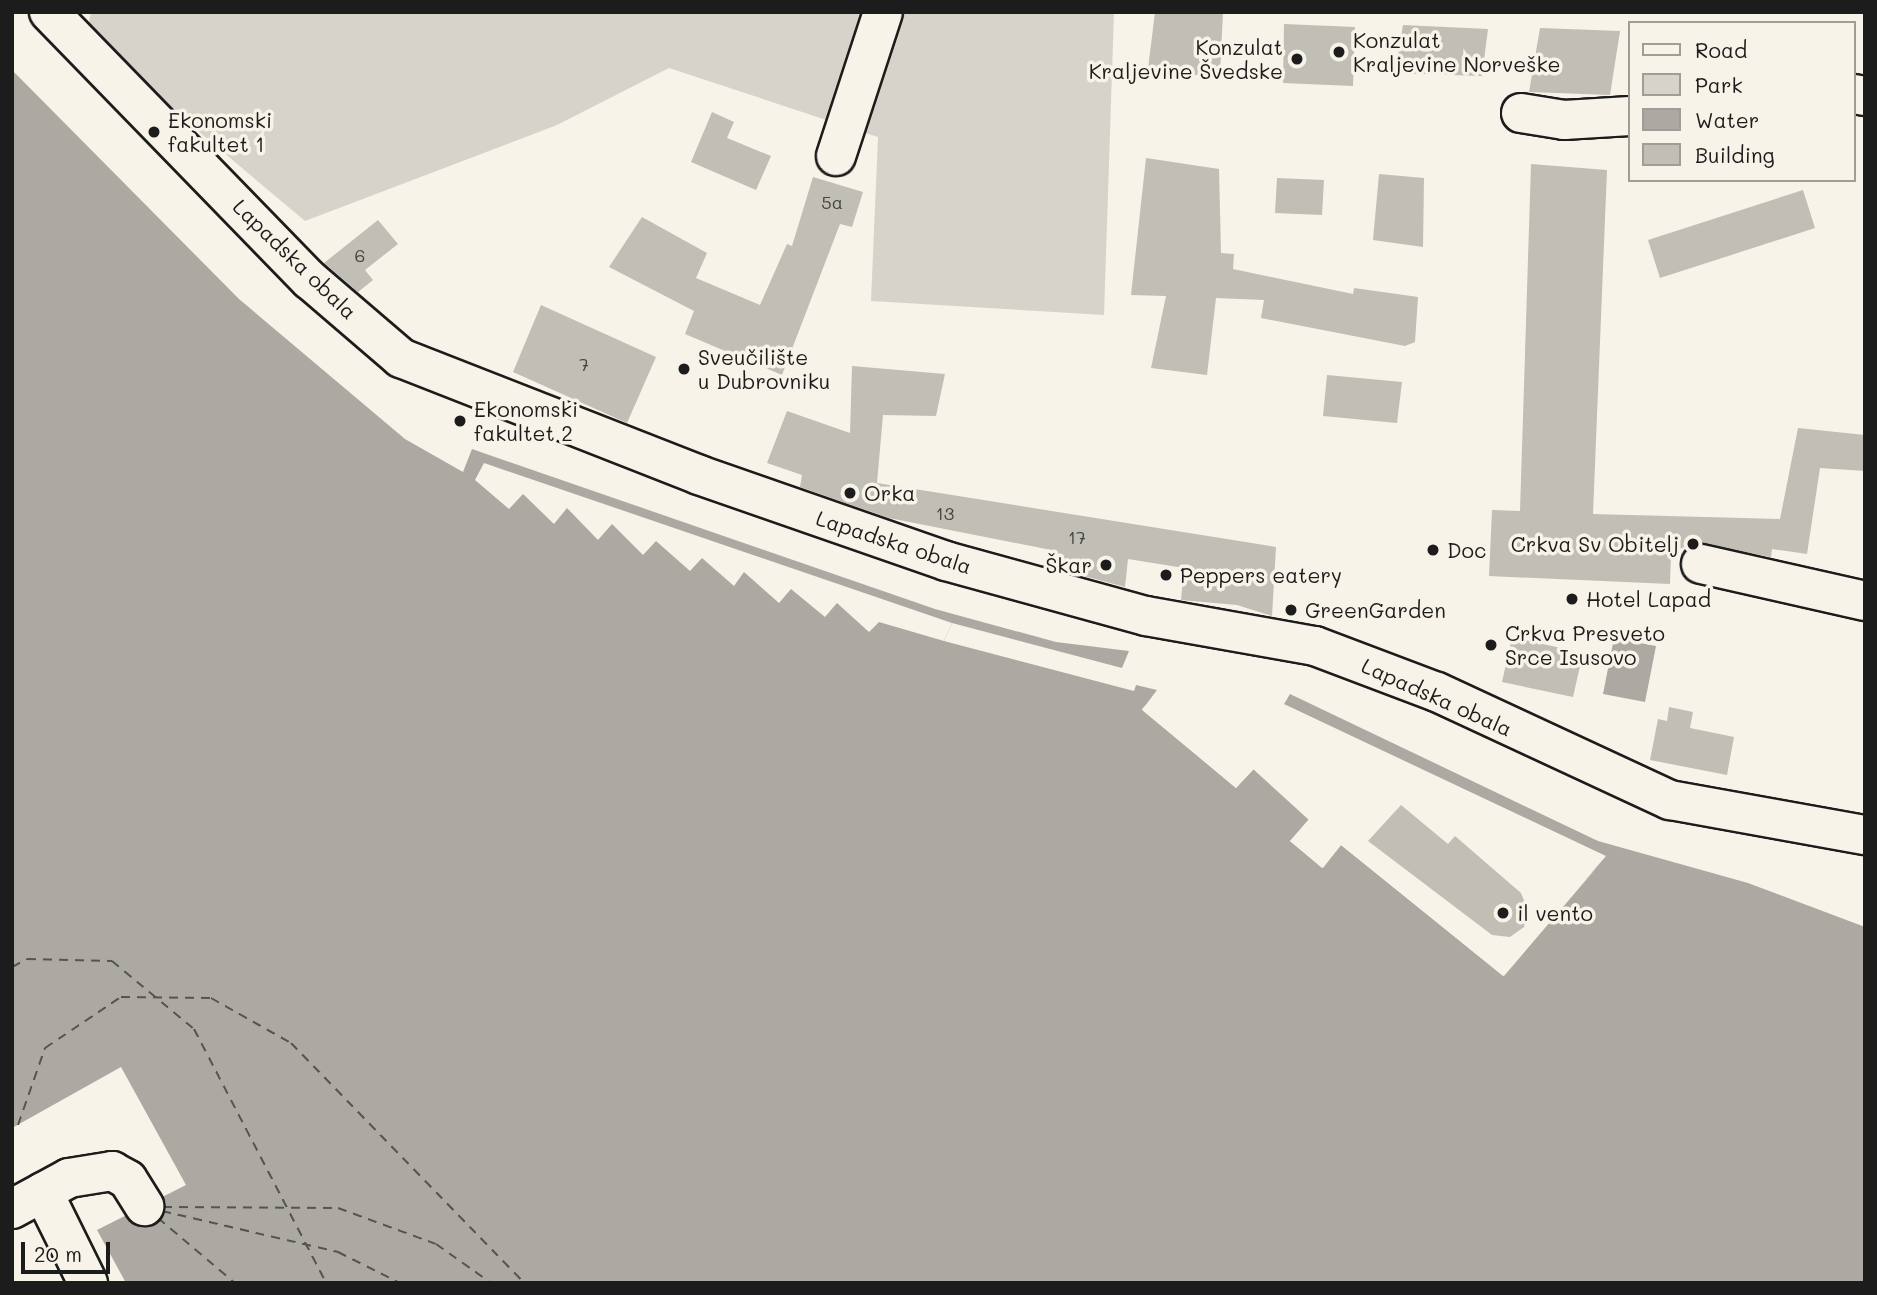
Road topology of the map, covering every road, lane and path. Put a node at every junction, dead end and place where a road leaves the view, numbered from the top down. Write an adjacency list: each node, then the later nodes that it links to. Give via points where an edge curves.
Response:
1 (49, 12): 8 (street, Lapadska obala, via 310,280 401,358 699,475 946,561 1146,616 1315,646 1437,692 1670,800)
2 (883, 12): 5 (street)
3 (1521, 113): 4 (street, via 1564,120)
4 (1629, 116)
5 (836, 156)
6 (1701, 564): 7 (street)
7 (1865, 601)
8 (1862, 824)
9 (28, 1200): 10 (street, via 88,1172 112,1171 128,1180); 11 (street)
10 (144, 1206)
11 (88, 1283)

